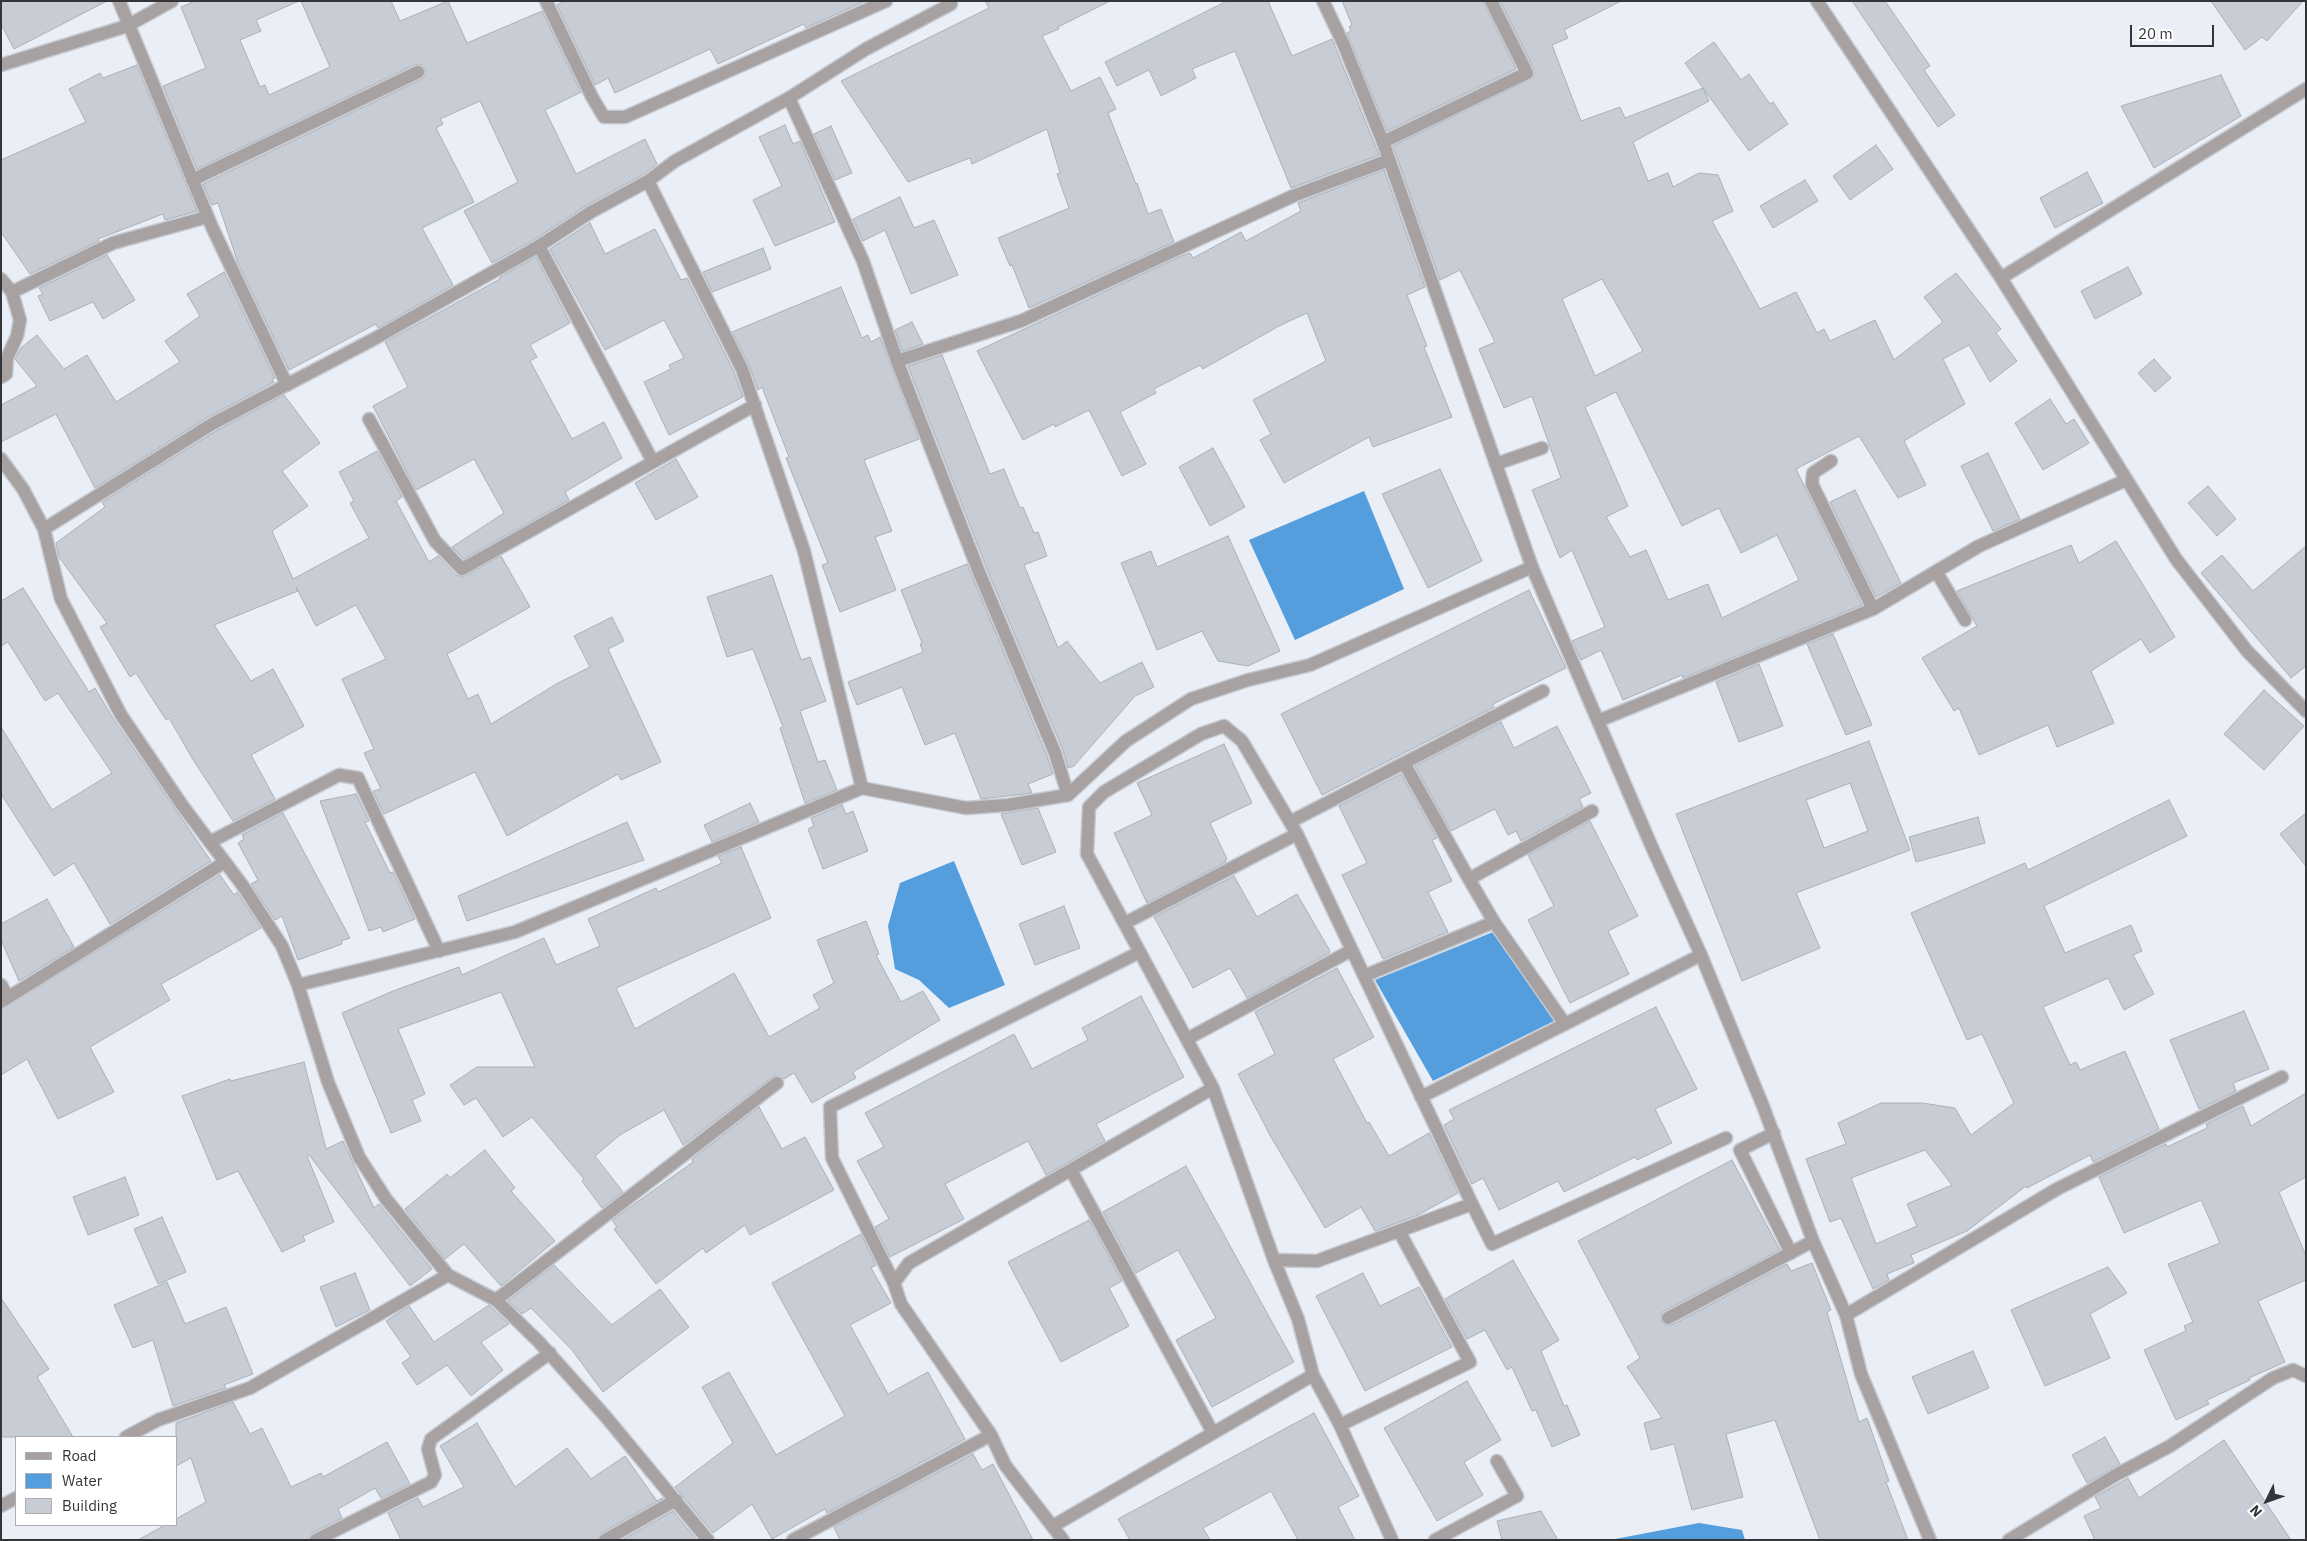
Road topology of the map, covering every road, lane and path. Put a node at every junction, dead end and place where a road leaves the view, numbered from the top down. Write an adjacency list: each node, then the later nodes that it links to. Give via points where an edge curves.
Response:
1 (118, 1): 9 (street)
2 (172, 1): 9 (street)
3 (546, 1): 4 (street, via 604,117 624,117)
4 (886, 1)
5 (1323, 1): 14 (street)
6 (1491, 1): 14 (street, via 1527,73)
7 (1817, 1): 20 (street)
8 (951, 4): 13 (street, via 866,49)
9 (127, 26): 10 (street); 16 (street)
10 (1, 65)
11 (418, 72): 16 (street)
12 (2306, 89): 20 (street)
13 (789, 98): 17 (street, via 675,161); 23 (street, via 863,260)
14 (1383, 142): 15 (street)
15 (1389, 160): 23 (street, via 1293,196 1021,321); 32 (street)
16 (192, 180): 18 (street)
17 (648, 181): 19 (street); 26 (street, via 742,369)
18 (208, 217): 22 (street, via 113,243); 25 (street)
19 (539, 246): 25 (street); 31 (street)
20 (2002, 278): 33 (street)
21 (1, 279): 22 (street)
22 (12, 292): 24 (street, via 20,320 7,358 6,374)
23 (897, 361): 44 (street, via 979,572 1056,753)
24 (1, 377)
25 (286, 385): 34 (street, via 212,424)
26 (754, 405): 31 (street); 43 (street, via 804,551)
27 (370, 419): 31 (street, via 435,541 462,569)
28 (1542, 448): 32 (street)
29 (1, 459): 34 (street)
30 (1831, 461): 37 (street, via 1813,473 1812,484)
31 (653, 462)
32 (1496, 464): 35 (street)
33 (2126, 480): 36 (street, via 1979,546); 40 (street, via 2176,559 2247,651)
34 (44, 529): 48 (street, via 62,599 121,715)
35 (1532, 567): 41 (street); 44 (street, via 1310,665 1248,680 1191,699 1126,741)
36 (1937, 573): 37 (street); 38 (street)
37 (1872, 609): 41 (street)
38 (1966, 620)
39 (1543, 691): 42 (street)
40 (2306, 711)
41 (1598, 722): 56 (street)
42 (1404, 763): 46 (street); 50 (street)
43 (862, 788): 44 (street, via 966,808); 54 (street, via 515,932)
44 (1068, 795)
45 (1592, 811): 50 (street)
46 (1290, 822): 47 (street); 52 (street, via 1242,742 1224,726 1201,734 1104,792 1089,807 1087,854)
47 (1297, 834): 52 (street); 53 (street)
48 (210, 842): 49 (street); 54 (street, via 339,775 358,778)
49 (226, 862): 59 (street, via 282,946); 60 (street)
50 (1469, 880): 51 (street)
51 (1494, 922): 57 (street); 61 (street)
52 (1125, 923): 55 (street)
53 (1352, 950): 57 (street); 62 (street)
54 (439, 951): 59 (street)
55 (1140, 952): 62 (street); 76 (street, via 830,1108 832,1158)
56 (1701, 954): 61 (street); 67 (street)
57 (1364, 976): 66 (street)
58 (1, 986): 60 (street)
59 (298, 986): 75 (street, via 328,1082 359,1157 386,1198)
60 (5, 999)
61 (1565, 1024): 66 (street)
62 (1187, 1039): 65 (street)
63 (2282, 1077): 78 (street, via 2057,1189)
64 (777, 1084): 77 (street)
65 (1213, 1088): 69 (street); 74 (street)
66 (1421, 1097): 70 (street)
67 (1774, 1133): 72 (street); 73 (street, via 1740,1150)
68 (1726, 1138): 70 (street, via 1492,1244)
69 (1071, 1170): 76 (street, via 909,1263); 84 (street)
70 (1472, 1204): 71 (street)
71 (1399, 1231): 74 (street, via 1317,1261); 83 (street, via 1470,1362)
72 (1813, 1241): 73 (street); 78 (street)
73 (1790, 1253): 79 (street)
74 (1274, 1260): 81 (street, via 1298,1319)
75 (448, 1275): 77 (street); 85 (street, via 250,1388 158,1420)
76 (894, 1284): 86 (street, via 901,1304)
77 (496, 1300): 80 (street)
78 (1846, 1315): 99 (street, via 1861,1374)
79 (1668, 1318)
80 (550, 1354): 89 (street); 92 (street, via 431,1439 428,1448 435,1475 431,1482)
81 (1313, 1375): 83 (street); 84 (street)
82 (2306, 1376): 100 (street, via 2293,1370 2273,1378 2170,1446)
83 (1340, 1425): 97 (street)
84 (1213, 1433): 91 (street)
85 (128, 1436)
86 (992, 1436): 91 (street, via 1005,1466); 95 (street)
87 (1497, 1461): 98 (street, via 1516,1496)
88 (15, 1499): 90 (street)
89 (676, 1500): 93 (street); 94 (street)
90 (1, 1506)
91 (1053, 1526): 96 (street)
92 (316, 1540)
93 (605, 1540)
94 (708, 1540)
95 (793, 1540)
96 (1063, 1540)
97 (1392, 1540)
98 (1435, 1540)
99 (1930, 1540)
100 (2008, 1540)

